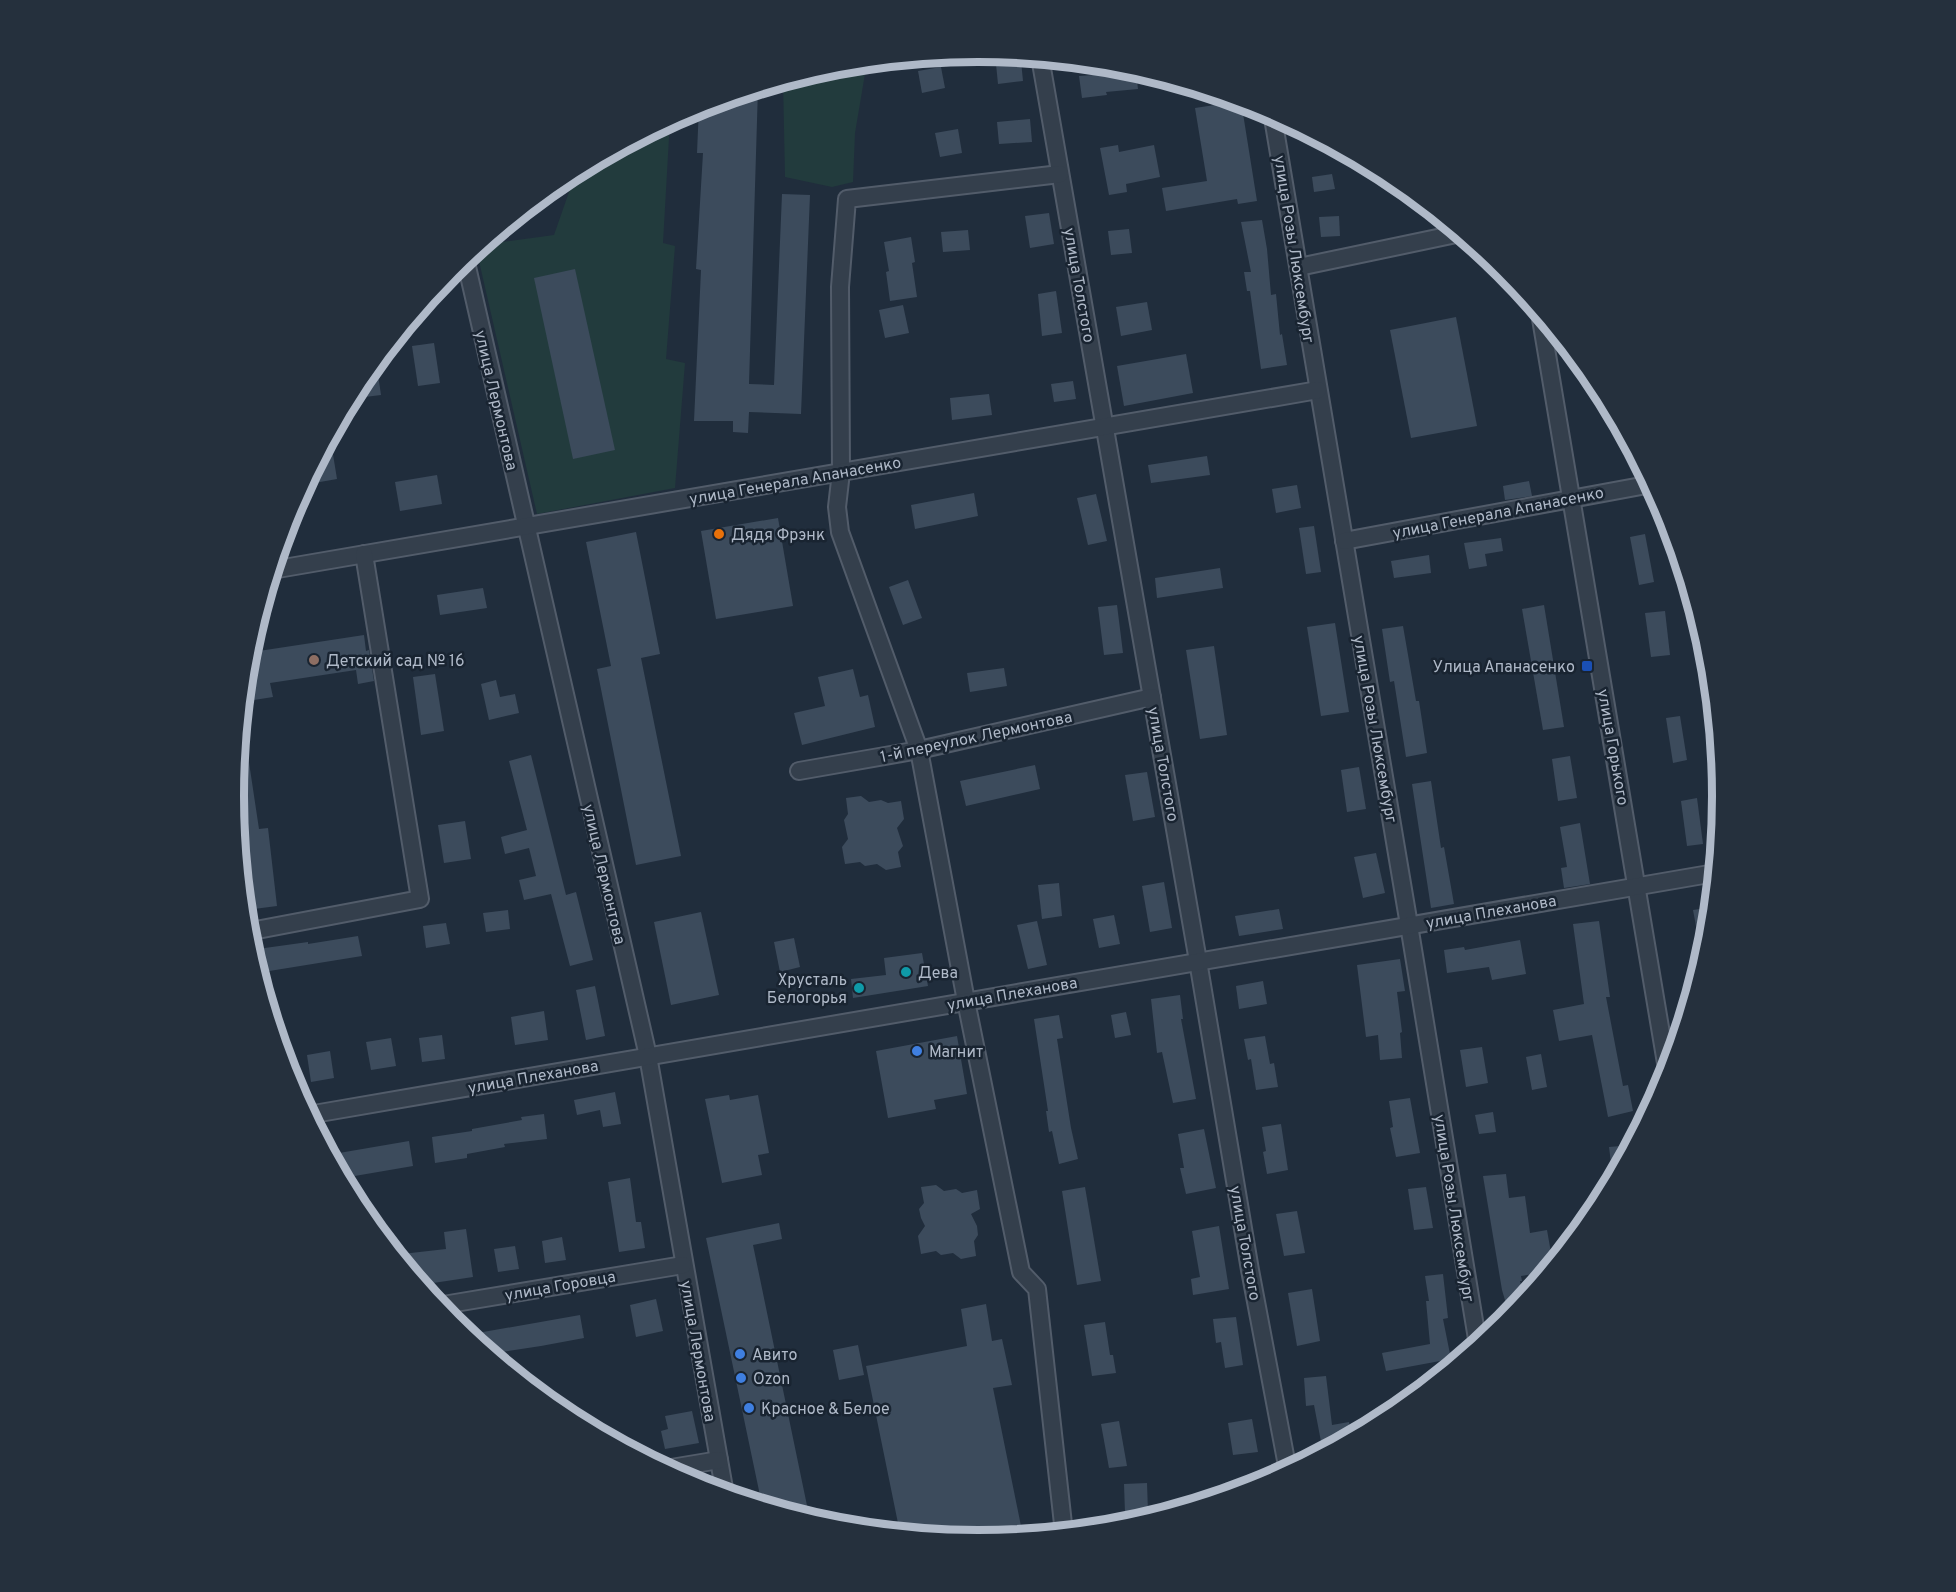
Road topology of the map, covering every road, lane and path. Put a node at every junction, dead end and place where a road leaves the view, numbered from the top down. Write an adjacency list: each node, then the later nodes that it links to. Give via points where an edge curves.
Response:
1 (1041, 65): 3 (street, улица Толстого)
2 (1274, 124): 5 (street, улица Розы Люксембург)
3 (1060, 174): 9 (street, улица Толстого); 10 (street, via 847,199 840,287)
4 (1451, 235): 5 (street)
5 (1299, 267): 8 (street, улица Розы Люксембург)
6 (467, 269): 13 (street, улица Лермонтова)
7 (1542, 327): 12 (street, улица Горького)
8 (1318, 390): 9 (street, улица Генерала Апанасенко); 14 (street, улица Розы Люксембург)
9 (1105, 427): 10 (street, улица Генерала Апанасенко); 17 (street, улица Толстого)
10 (841, 472): 13 (street, улица Генерала Апанасенко); 18 (street, via 837,507 840,532)
11 (1644, 486): 12 (street, улица Генерала Апанасенко)
12 (1572, 499): 14 (street, улица Генерала Апанасенко); 21 (street, улица Горького)
13 (525, 526): 15 (street, улица Генерала Апанасенко); 26 (street, улица Лермонтова)
14 (1344, 541): 22 (street, улица Розы Люксембург)
15 (364, 554): 16 (street, улица Генерала Апанасенко); 23 (street, via 420,899)
16 (280, 569)
17 (1152, 697): 18 (street, 1-й переулок Лермонтова); 24 (street, улица Толстого)
18 (919, 750): 19 (street, 1-й переулок Лермонтова); 25 (street)
19 (798, 771)
20 (1708, 874): 21 (street, улица Плеханова)
21 (1637, 886): 22 (street, улица Плеханова); 27 (street, улица Горького)
22 (1409, 925): 24 (street, улица Плеханова); 31 (street, улица Розы Люксембург)
23 (256, 930)
24 (1198, 961): 25 (street, улица Плеханова); 33 (street, улица Толстого)
25 (966, 1001): 26 (street, улица Плеханова); 36 (street, via 1021,1272 1037,1289)
26 (648, 1056): 28 (street, улица Плеханова); 29 (street, улица Лермонтова)
27 (1665, 1056)
28 (316, 1114)
29 (683, 1265): 30 (street, улица Горовца); 32 (street, улица Лермонтова)
30 (449, 1304)
31 (1476, 1335)
32 (719, 1460): 34 (street); 35 (street, улица Лермонтова)
33 (1286, 1463)
34 (679, 1467)
35 (723, 1485)
36 (1063, 1525)

